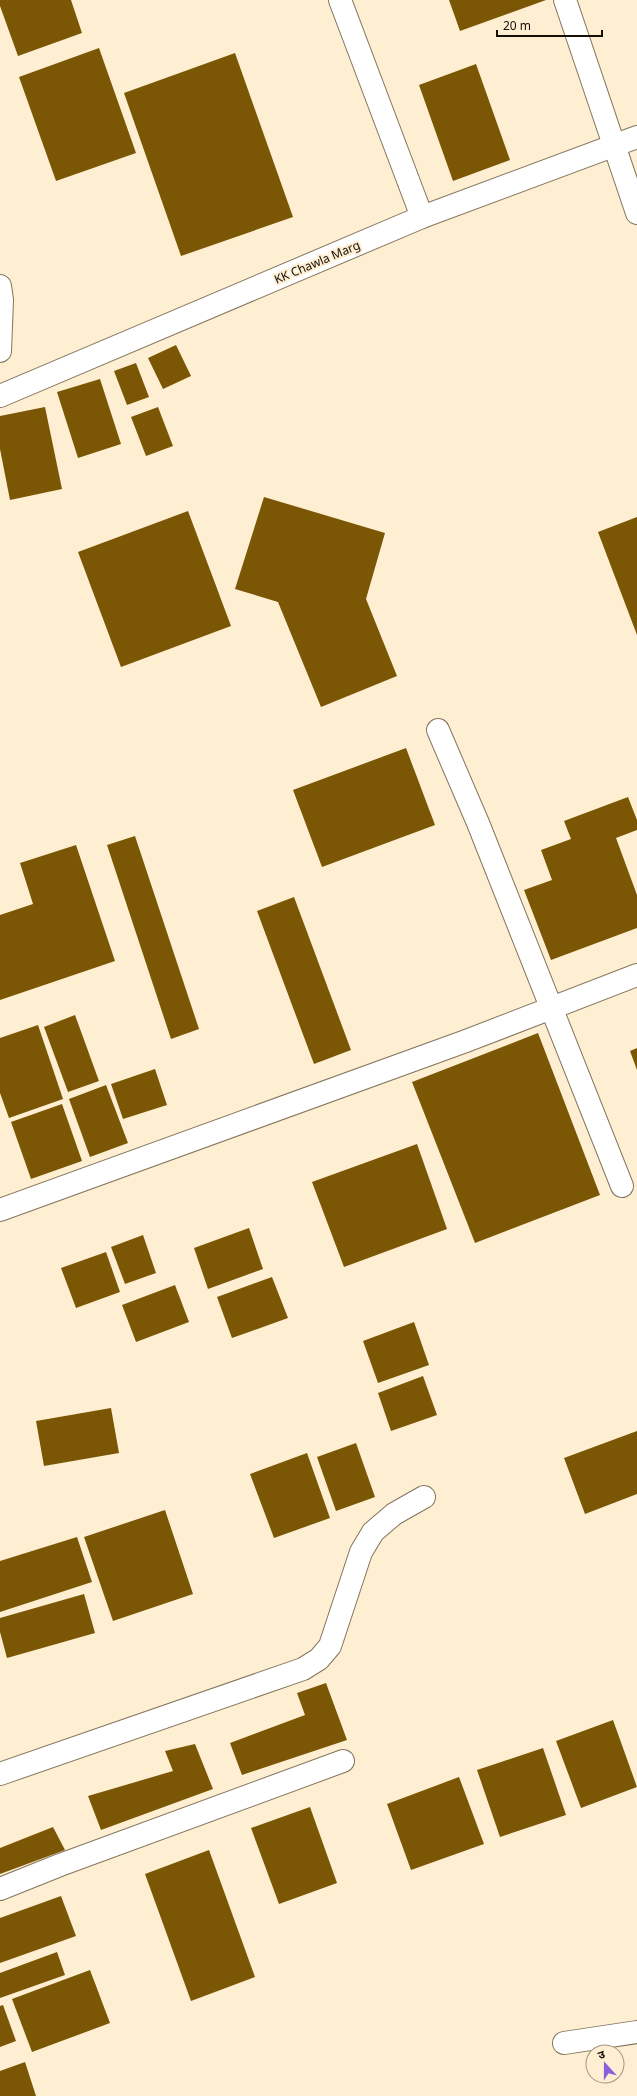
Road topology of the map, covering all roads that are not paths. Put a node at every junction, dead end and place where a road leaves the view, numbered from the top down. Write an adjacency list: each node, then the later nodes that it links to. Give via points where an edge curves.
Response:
1 (340, 0): 6 (street)
2 (565, 0): 4 (street)
3 (637, 137): 4 (street, KK Chawla Marg)
4 (613, 146): 5 (street); 6 (street, KK Chawla Marg)
5 (637, 213)
6 (422, 217): 9 (street, KK Chawla Marg)
7 (0, 286): 8 (street)
8 (0, 350)
9 (0, 396)
10 (438, 730): 12 (street)
11 (637, 976): 12 (street)
12 (552, 1009): 13 (street); 14 (street)
13 (622, 1186)
14 (0, 1210)
15 (424, 1497): 17 (street, via 394,1514 373,1532 361,1552 330,1646 319,1659 302,1669)
16 (343, 1761): 18 (street)
17 (0, 1774)
18 (0, 1889)
19 (637, 2032): 20 (street)
20 (564, 2043)

